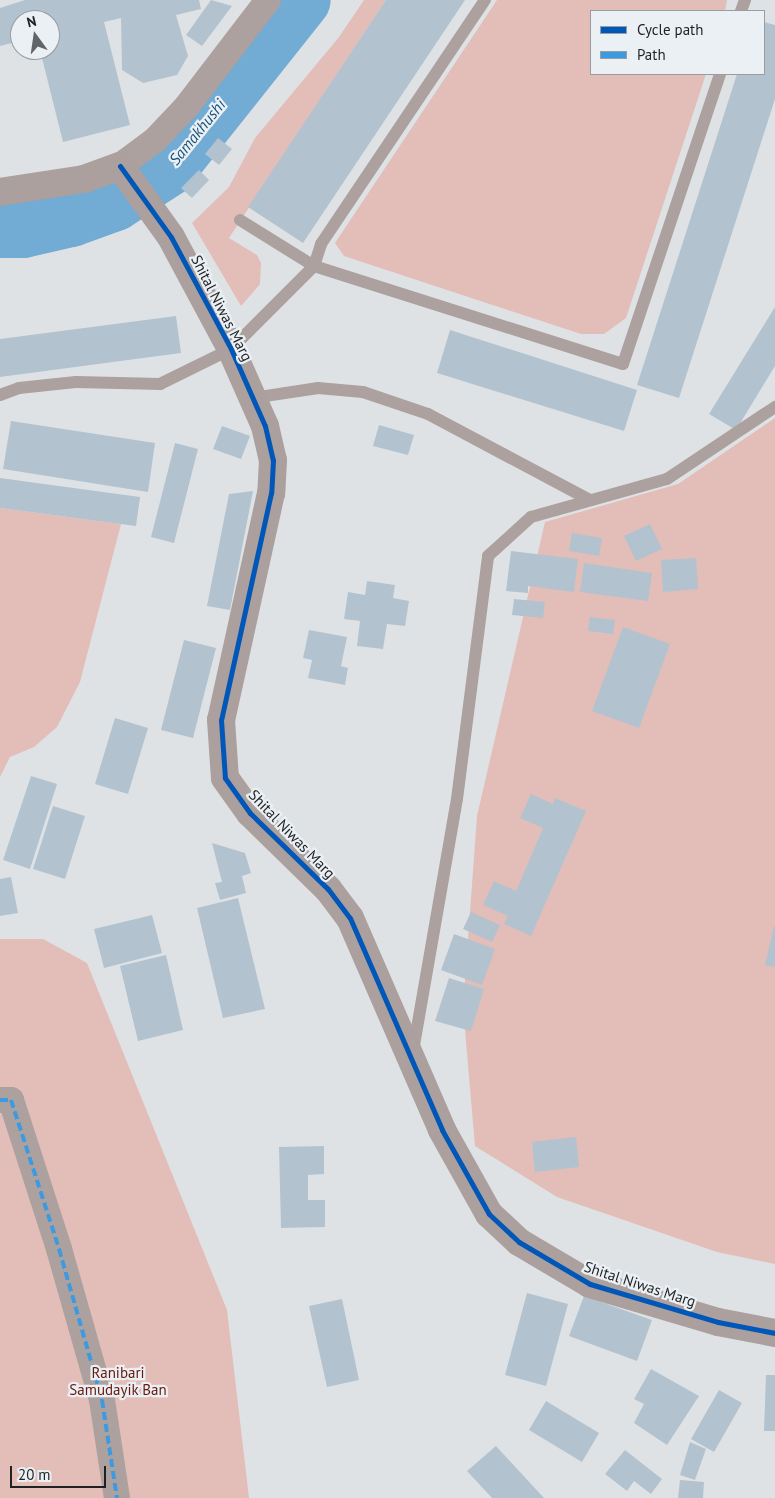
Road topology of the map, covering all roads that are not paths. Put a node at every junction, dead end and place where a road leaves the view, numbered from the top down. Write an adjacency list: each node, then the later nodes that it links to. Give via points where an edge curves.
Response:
1 (268, 0): 4 (street, via 187,106)
2 (485, 0): 7 (lane, via 321,244)
3 (720, 75): 7 (lane, via 623,364)
4 (125, 173): 5 (street); 8 (street, Shital Niwas Marg, via 171,237)
5 (0, 192)
6 (240, 220): 7 (lane)
7 (314, 266): 8 (lane)
8 (231, 349): 9 (lane, via 160,384 76,382 19,388); 10 (street, Shital Niwas Marg)
9 (0, 395)
10 (252, 398): 12 (lane, via 318,388 363,392 428,414); 13 (street, Shital Niwas Marg, via 273,460 271,493 222,720 224,778 250,813 328,889 350,918)
11 (775, 407): 12 (lane, via 667,479)
12 (590, 500): 13 (lane, via 530,517 488,556 457,799)
13 (411, 1061): 15 (street, Shital Niwas Marg, via 464,1176 489,1214 519,1242 590,1284 718,1322)
14 (0, 1100): 16 (street, via 11,1100 59,1249 102,1400)
15 (775, 1333)
16 (117, 1498)

